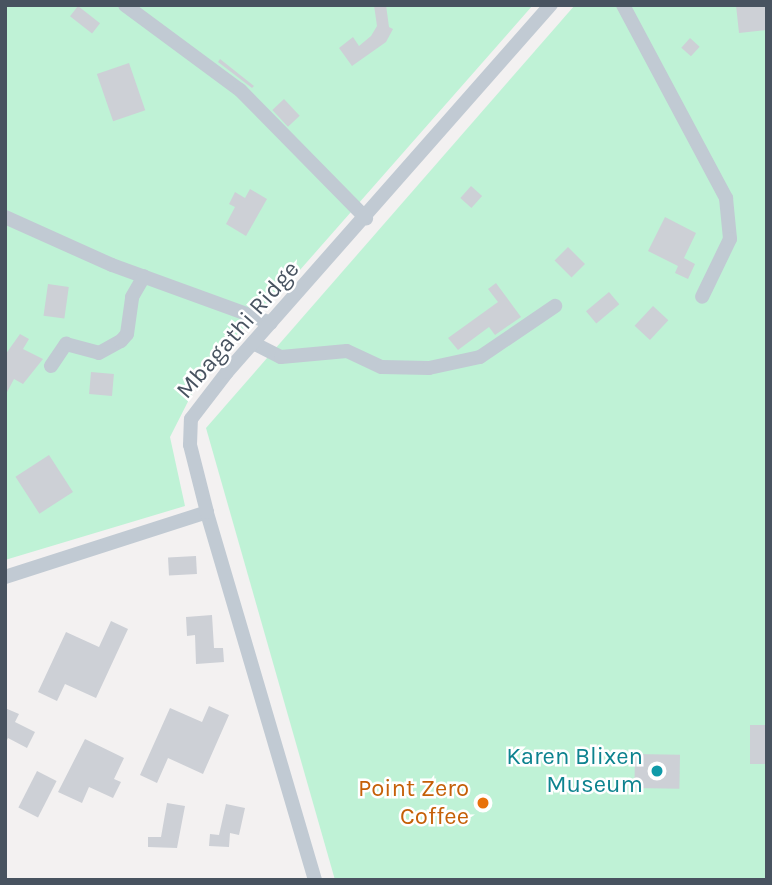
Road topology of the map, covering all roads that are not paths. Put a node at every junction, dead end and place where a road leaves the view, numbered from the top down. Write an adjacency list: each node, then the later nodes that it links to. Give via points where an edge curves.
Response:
1 (125, 5): 5 (street, via 240,90)
2 (551, 5): 5 (street, Mbagathi Ridge)
3 (623, 5): 7 (street, via 726,198 730,239)
4 (5, 217): 6 (street)
5 (366, 218): 9 (street, Mbagathi Ridge)
6 (144, 276): 9 (street); 11 (street, via 132,297 127,334 121,341 99,354 66,344)
7 (702, 297)
8 (555, 306): 10 (street, via 480,357 442,367 382,367 347,351 281,357)
9 (271, 323): 10 (street, Mbagathi Ridge)
10 (253, 343): 12 (street, Mbagathi Ridge, via 191,419 190,445)
11 (51, 366)
12 (206, 512): 13 (street); 14 (street, Mbagathi Ridge)
13 (5, 577)
14 (315, 880)

